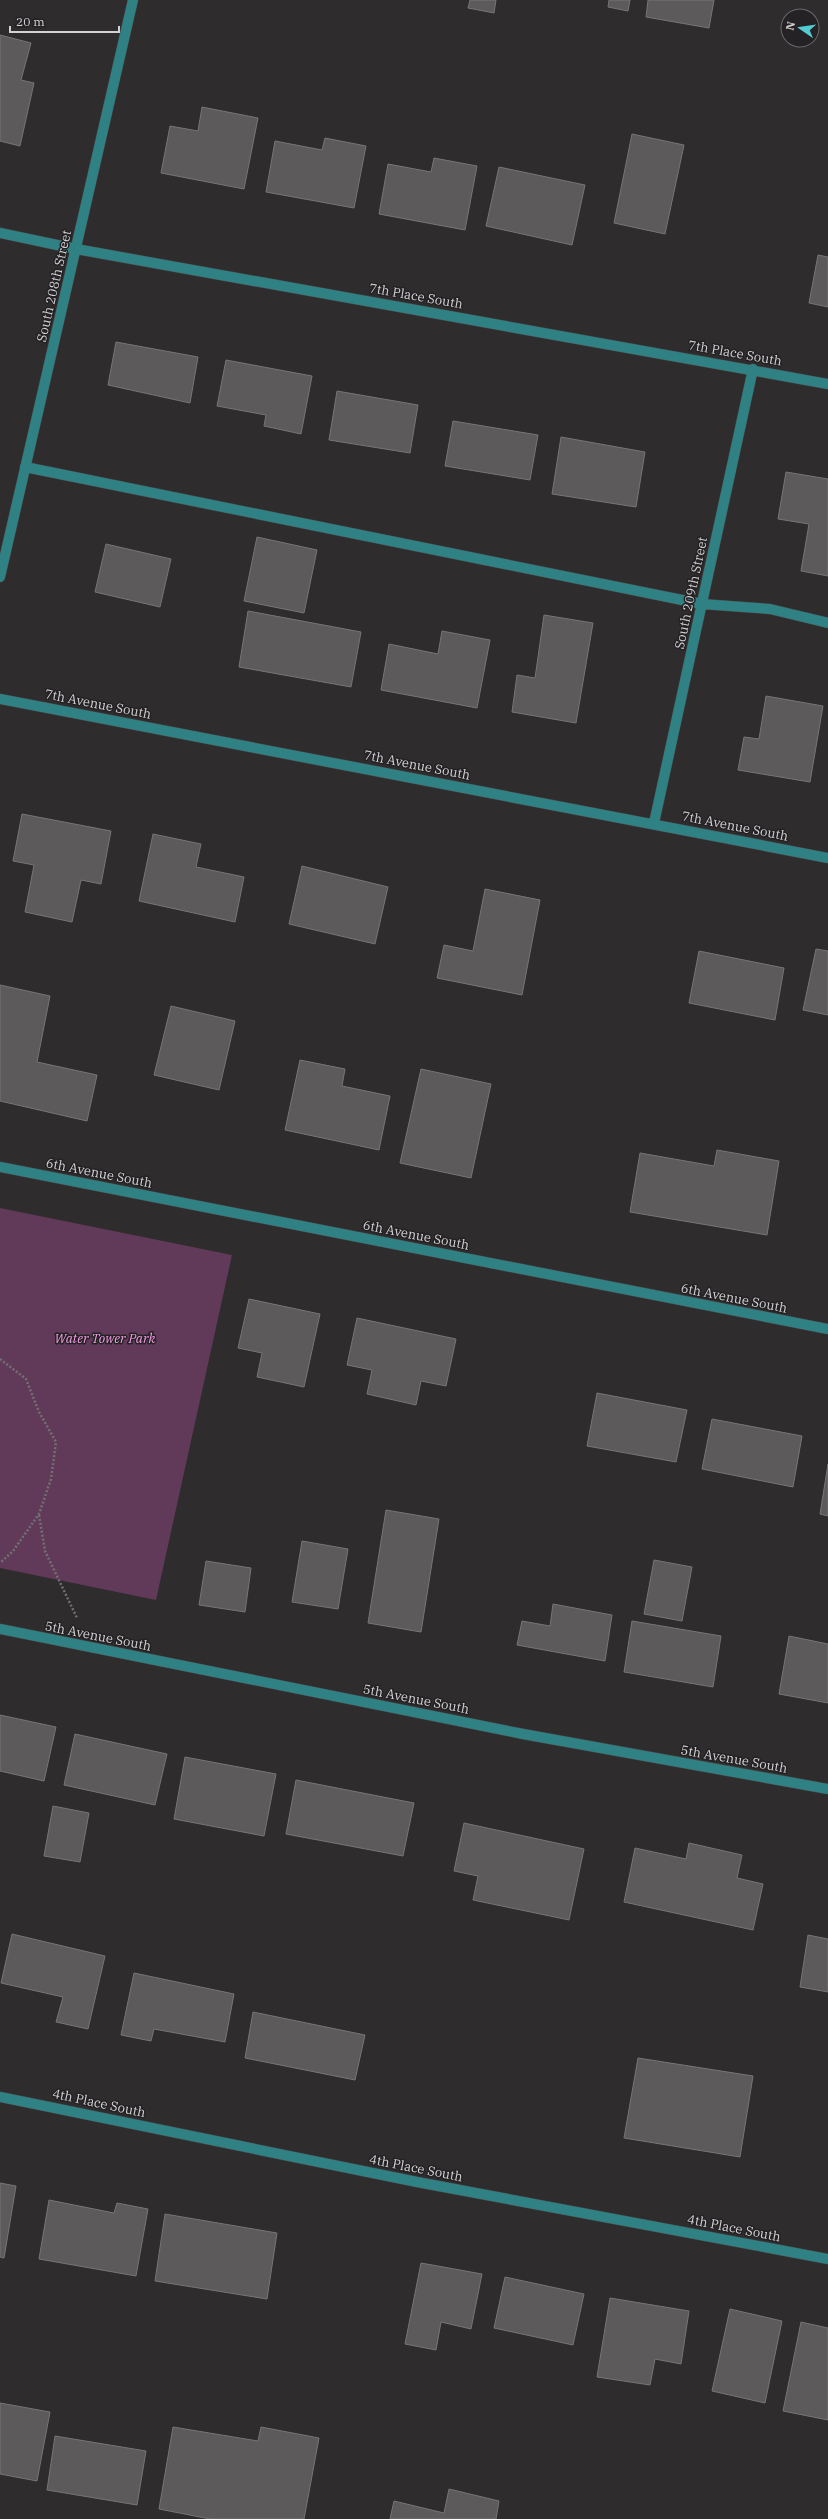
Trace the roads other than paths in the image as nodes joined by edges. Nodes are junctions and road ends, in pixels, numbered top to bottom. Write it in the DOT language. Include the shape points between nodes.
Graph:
graph roads {
  1 [pos="133,0"];
  2 [pos="0,233"];
  3 [pos="76,250"];
  4 [pos="754,369"];
  5 [pos="828,384"];
  6 [pos="26,467"];
  7 [pos="0,577"];
  8 [pos="702,604"];
  9 [pos="828,623"];
  10 [pos="0,699"];
  11 [pos="654,823"];
  12 [pos="828,858"];
  13 [pos="0,1167"];
  14 [pos="828,1329"];
  15 [pos="0,1629"];
  16 [pos="828,1789"];
  17 [pos="0,2096"];
  18 [pos="828,2259"];
  1 -- 3 [label="street, South 208th Street"];
  2 -- 3 [label="street, 7th Place South"];
  3 -- 4 [label="street, 7th Place South"];
  3 -- 6 [label="street, South 208th Street"];
  4 -- 5 [label="street, 7th Place South"];
  4 -- 8 [label="street, South 209th Street"];
  6 -- 7 [label="street, South 208th Street"];
  6 -- 8 [label="street"];
  8 -- 9 [label="street" via="770,609"];
  8 -- 11 [label="street, South 209th Street"];
  10 -- 11 [label="street, 7th Avenue South"];
  11 -- 12 [label="street, 7th Avenue South"];
  13 -- 14 [label="street, 6th Avenue South"];
  15 -- 16 [label="street, 5th Avenue South" via="523,1734"];
  17 -- 18 [label="street, 4th Place South" via="417,2182"];
}
